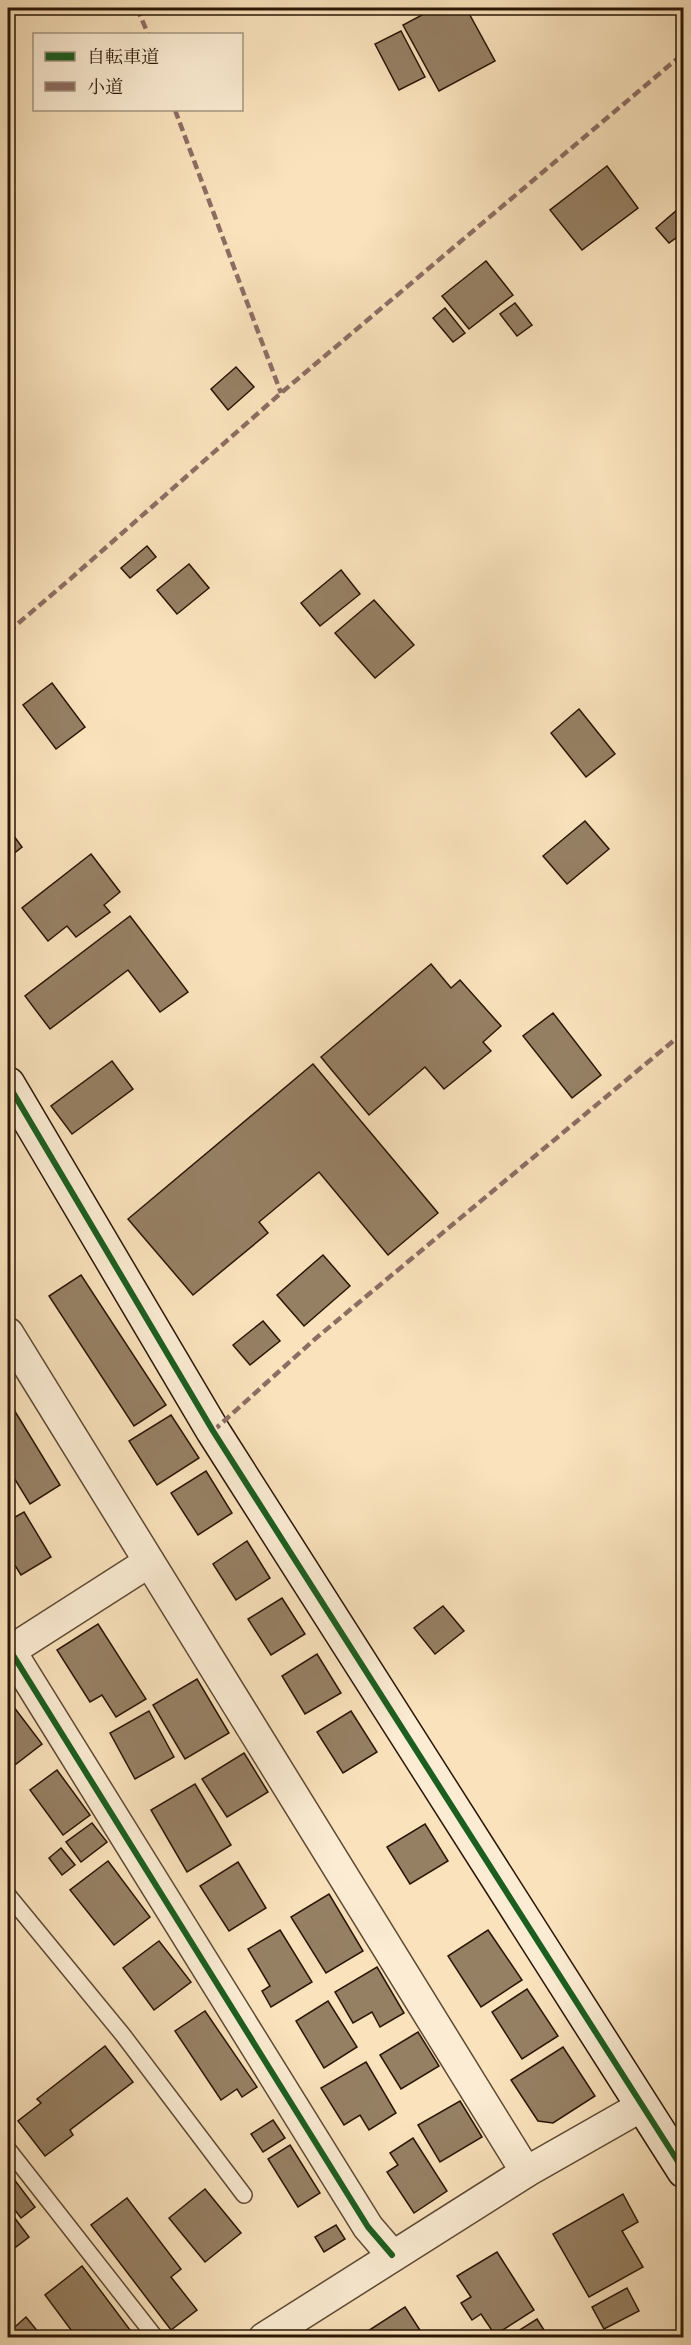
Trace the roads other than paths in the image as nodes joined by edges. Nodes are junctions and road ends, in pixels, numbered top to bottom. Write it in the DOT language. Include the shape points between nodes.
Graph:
graph roads {
  1 [pos="8,1084"];
  2 [pos="8,1333"];
  3 [pos="149,1562"];
  4 [pos="9,1649"];
  5 [pos="8,1895"];
  6 [pos="642,2106"];
  7 [pos="8,2149"];
  8 [pos="684,2171"];
  9 [pos="526,2172"];
  10 [pos="244,2195"];
  11 [pos="392,2255"];
  12 [pos="156,2337"];
  13 [pos="264,2337"];
  1 -- 6 [label="street" via="213,1431"];
  2 -- 3 [label="street"];
  3 -- 4 [label="street"];
  3 -- 9 [label="street"];
  4 -- 11 [label="street" via="368,2227"];
  5 -- 10 [label="lane" via="123,2035"];
  6 -- 8 [label="street"];
  6 -- 9 [label="street"];
  7 -- 12 [label="lane"];
  9 -- 11 [label="street"];
  11 -- 13 [label="street"];
}
